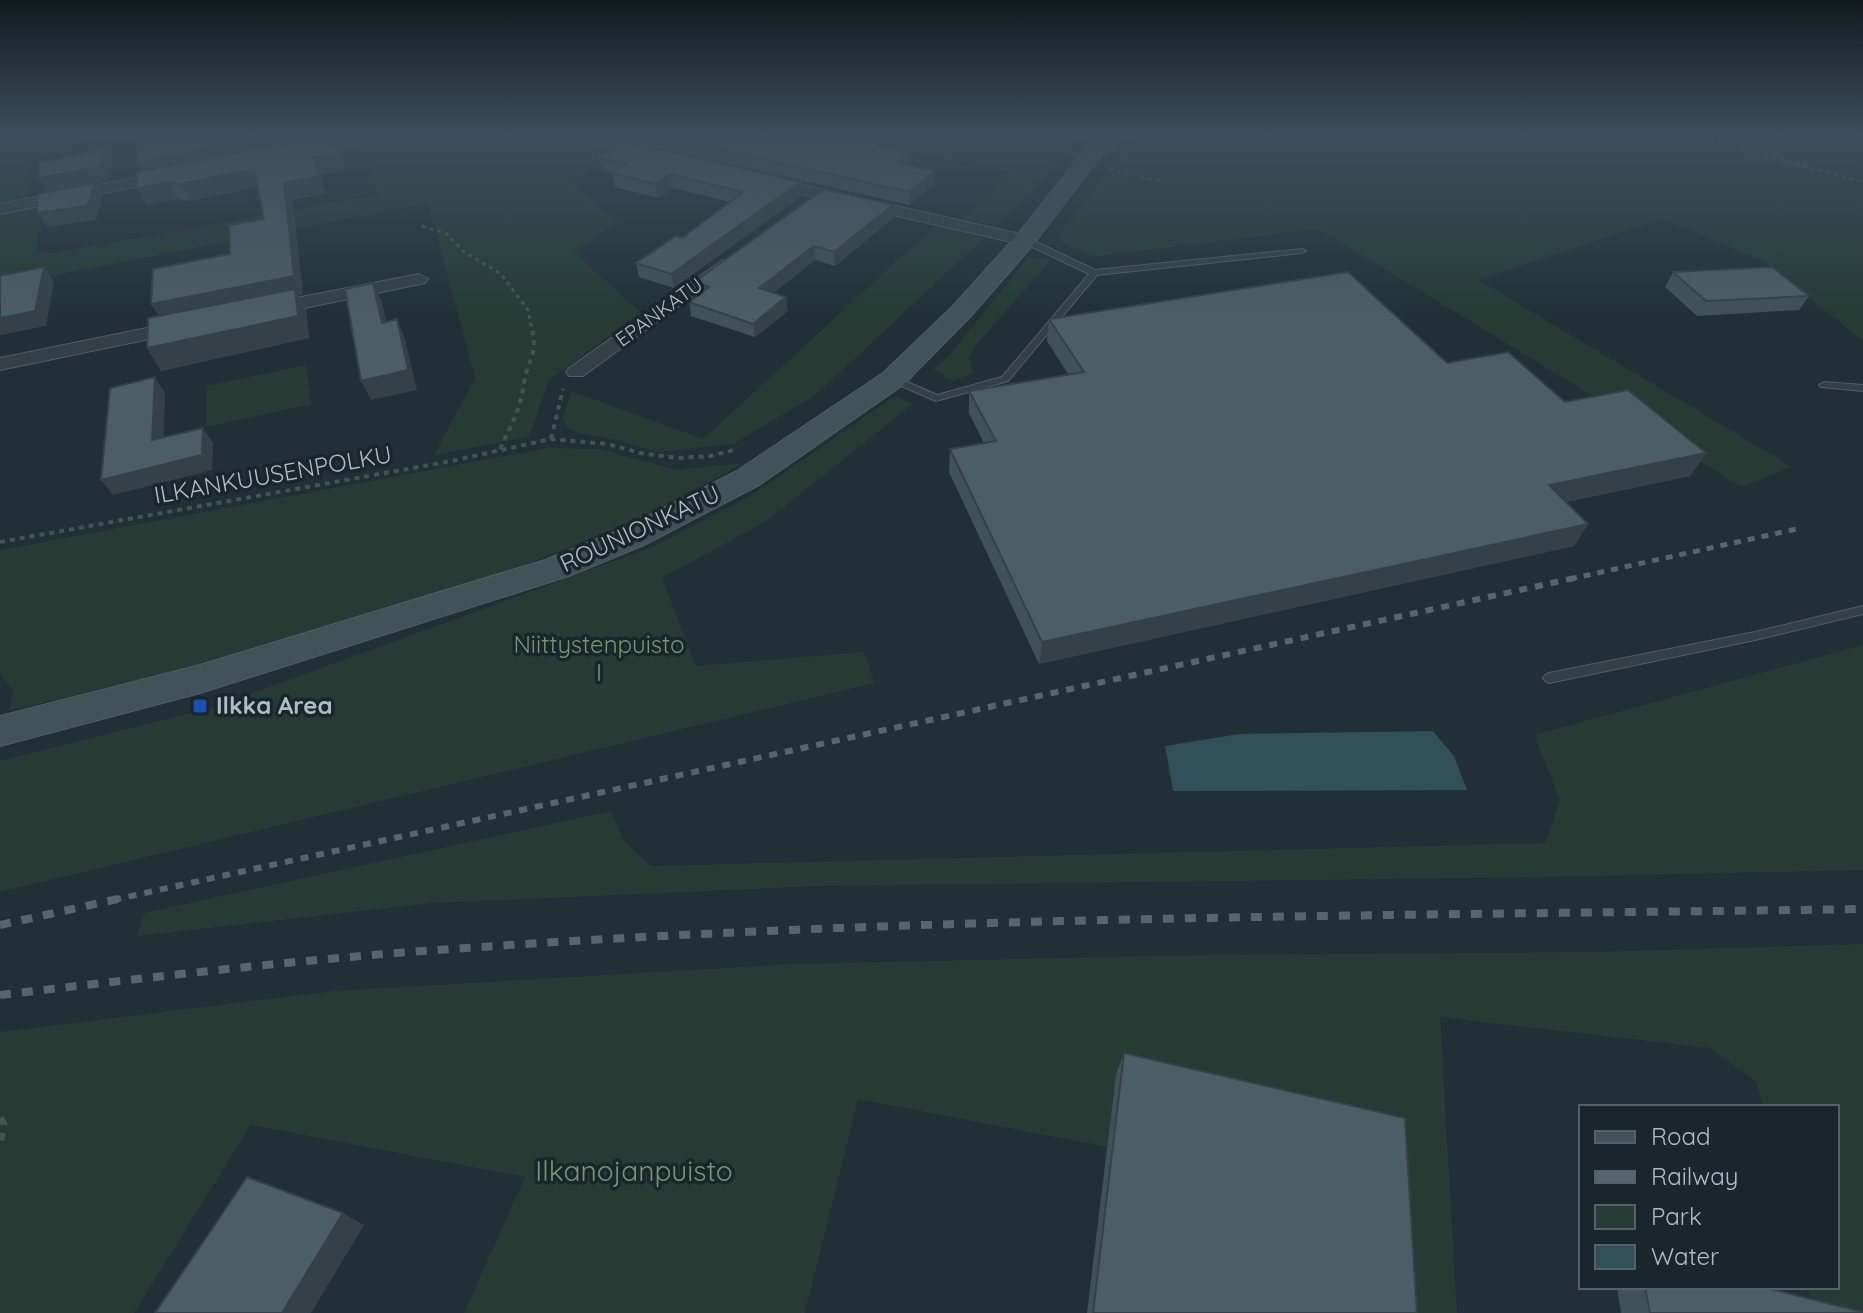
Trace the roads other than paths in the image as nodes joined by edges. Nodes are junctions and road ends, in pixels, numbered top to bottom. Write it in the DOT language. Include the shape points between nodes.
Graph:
graph roads {
  1 [pos="66,196"];
  2 [pos="817,196"];
  3 [pos="830,196"];
  4 [pos="1059,196"];
  5 [pos="0,209"];
  6 [pos="794,213"];
  7 [pos="1025,240"];
  8 [pos="743,250"];
  9 [pos="1302,251"];
  10 [pos="1094,273"];
  11 [pos="419,279"];
  12 [pos="248,313"];
  13 [pos="202,323"];
  14 [pos="0,364"];
  15 [pos="576,372"];
  16 [pos="893,379"];
  17 [pos="1824,385"];
  18 [pos="1863,388"];
  19 [pos="1863,610"];
  20 [pos="1549,678"];
  21 [pos="0,731"];
  1 -- 5 [label="street"];
  2 -- 6 [label="street"];
  3 -- 7 [label="street"];
  4 -- 7 [label="main road, ROUNIONKATU"];
  7 -- 10 [label="lane"];
  7 -- 16 [label="main road, ROUNIONKATU"];
  8 -- 15 [label="street, EPANKATU"];
  9 -- 10 [label="lane"];
  10 -- 16 [label="lane" via="1005,379 936,398"];
  11 -- 12 [label="street"];
  13 -- 14 [label="street"];
  16 -- 21 [label="main road, ROUNIONKATU" via="748,478 633,537 557,568 200,679"];
  17 -- 18 [label="lane"];
  19 -- 20 [label="lane"];
}
